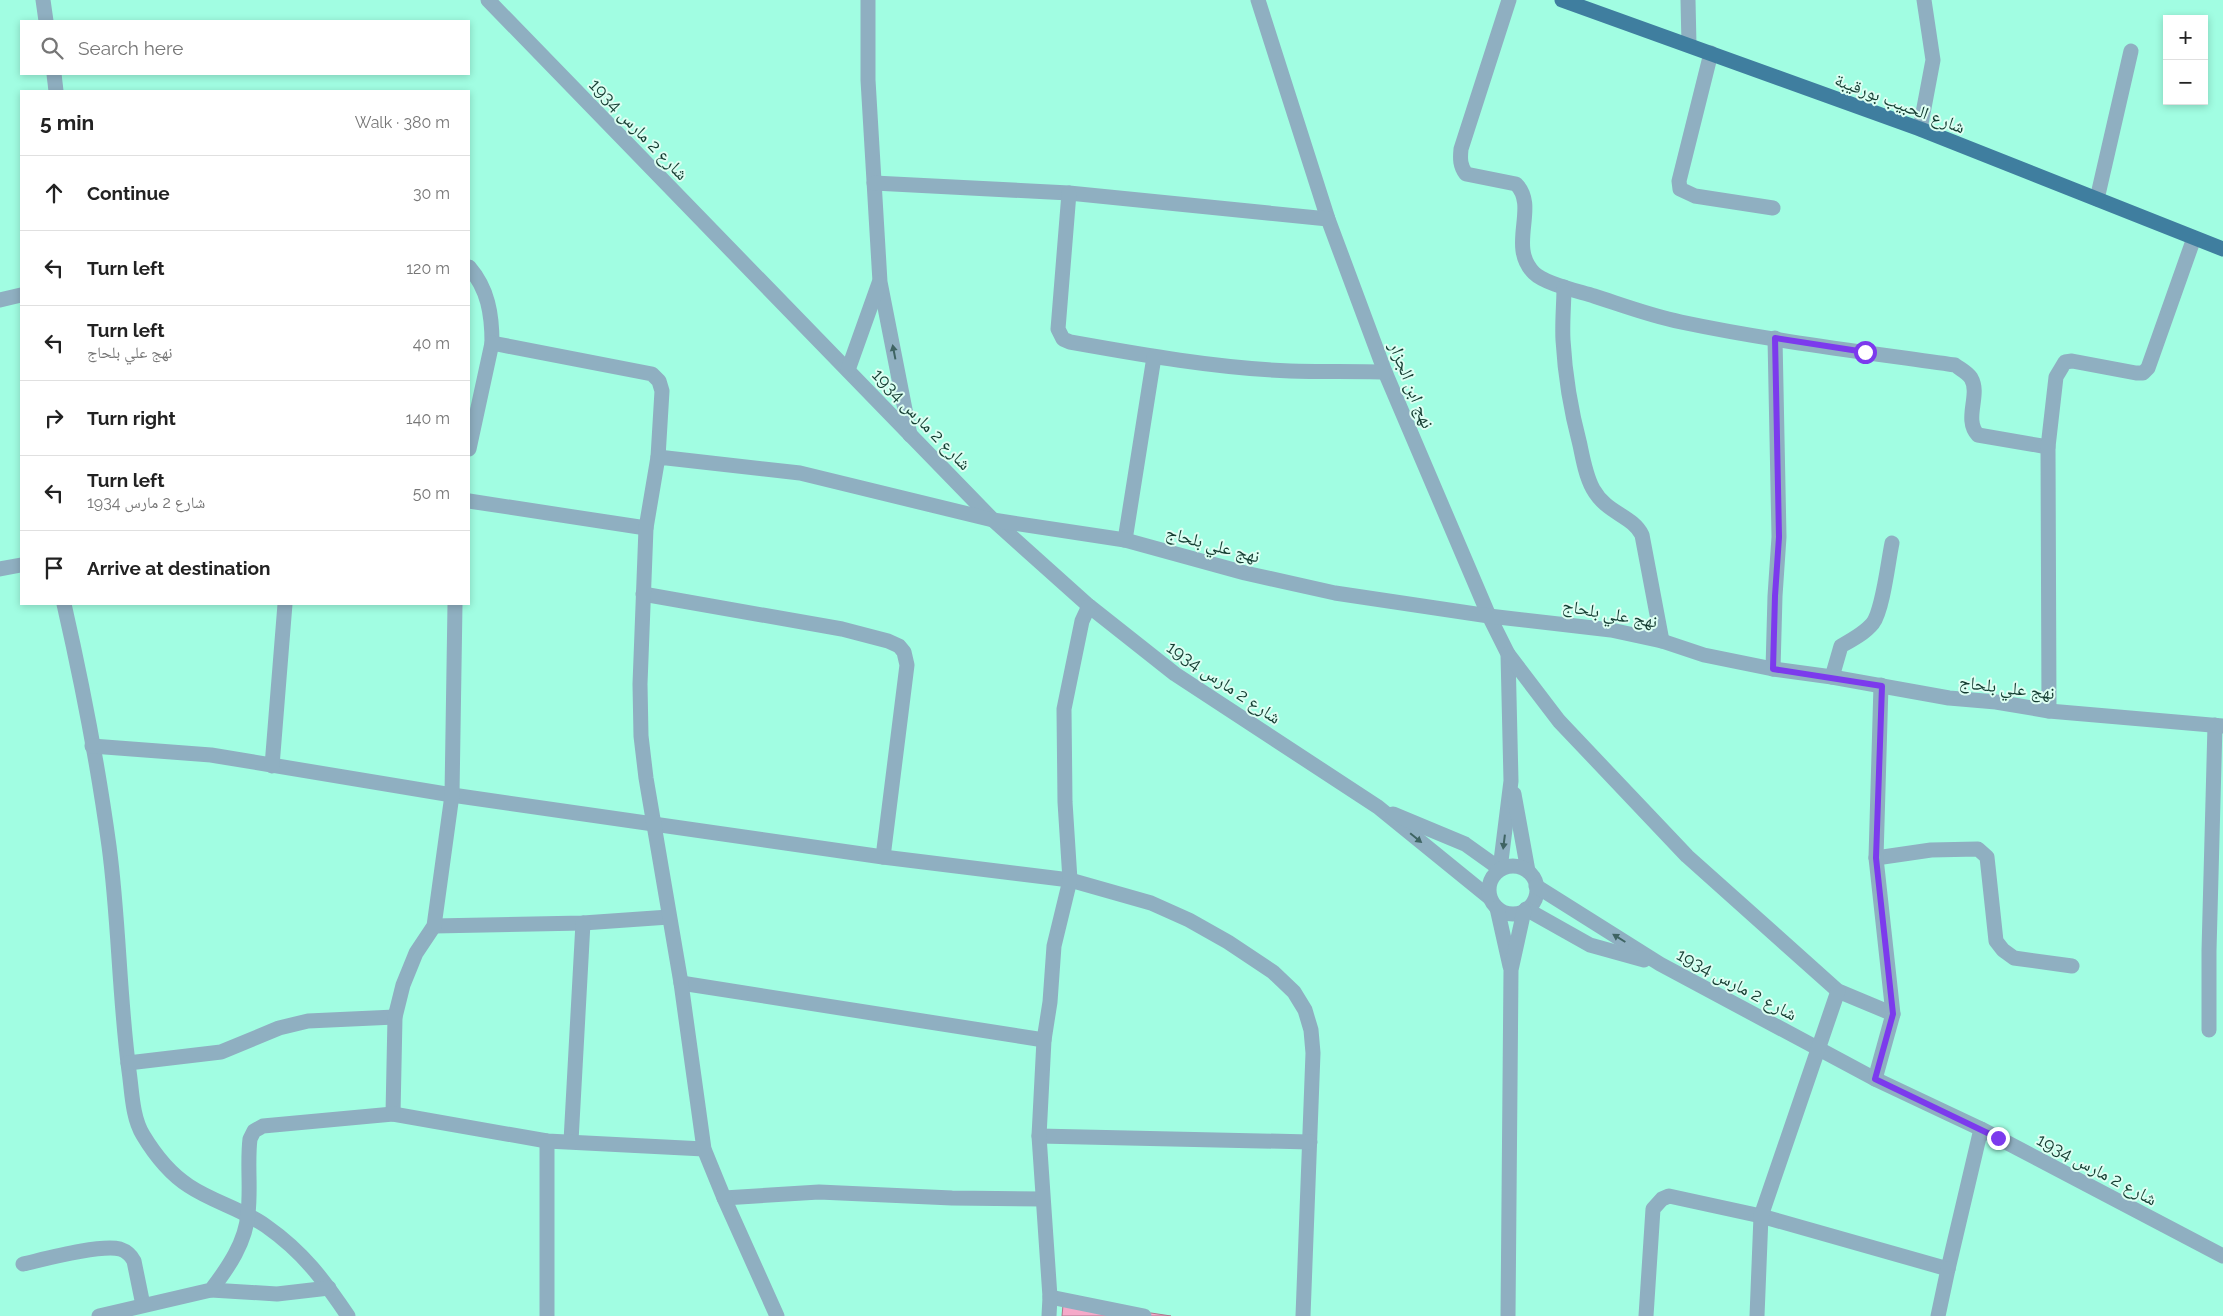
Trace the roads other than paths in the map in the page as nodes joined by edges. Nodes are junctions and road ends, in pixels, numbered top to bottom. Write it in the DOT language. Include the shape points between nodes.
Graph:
graph roads {
  1 [pos="43,0"];
  2 [pos="488,0"];
  3 [pos="868,0"];
  4 [pos="1509,0"];
  5 [pos="1562,0"];
  6 [pos="1688,0"];
  7 [pos="1924,0"];
  8 [pos="1258,1"];
  9 [pos="46,20"];
  10 [pos="1690,46"];
  11 [pos="2131,51"];
  12 [pos="1711,53"];
  13 [pos="54,75"];
  14 [pos="56,90"];
  15 [pos="1920,129"];
  16 [pos="874,183"];
  17 [pos="1068,193"];
  18 [pos="2097,199"];
  19 [pos="1773,208"];
  20 [pos="1328,219"];
  21 [pos="2194,238"];
  22 [pos="2223,248"];
  23 [pos="470,268"];
  24 [pos="880,282"];
  25 [pos="1564,287"];
  26 [pos="20,295"];
  27 [pos="0,300"];
  28 [pos="1775,338"];
  29 [pos="492,342"];
  30 [pos="1154,357"];
  31 [pos="848,370"];
  32 [pos="1385,372"];
  33 [pos="910,434"];
  34 [pos="470,444"];
  35 [pos="2048,446"];
  36 [pos="658,457"];
  37 [pos="470,501"];
  38 [pos="993,520"];
  39 [pos="646,528"];
  40 [pos="1125,540"];
  41 [pos="1892,543"];
  42 [pos="20,566"];
  43 [pos="0,569"];
  44 [pos="643,594"];
  45 [pos="64,605"];
  46 [pos="285,605"];
  47 [pos="455,605"];
  48 [pos="1089,606"];
  49 [pos="1489,616"];
  50 [pos="1662,641"];
  51 [pos="1508,654"];
  52 [pos="1773,669"];
  53 [pos="1832,677"];
  54 [pos="1882,686"];
  55 [pos="2049,711"];
  56 [pos="2219,725"];
  57 [pos="92,746"];
  58 [pos="272,766"];
  59 [pos="1511,781"];
  60 [pos="452,795"];
  61 [pos="1378,808"];
  62 [pos="653,824"];
  63 [pos="883,857"];
  64 [pos="1876,858"];
  65 [pos="1500,869"];
  66 [pos="1528,871"];
  67 [pos="1070,880"];
  68 [pos="1536,886"];
  69 [pos="1493,903"];
  70 [pos="1525,910"];
  71 [pos="669,917"];
  72 [pos="584,923"];
  73 [pos="434,926"];
  74 [pos="1660,964"];
  75 [pos="2072,966"];
  76 [pos="1511,970"];
  77 [pos="681,983"];
  78 [pos="1838,991"];
  79 [pos="1893,1014"];
  80 [pos="395,1017"];
  81 [pos="2209,1030"];
  82 [pos="1044,1040"];
  83 [pos="1818,1049"];
  84 [pos="128,1064"];
  85 [pos="1875,1079"];
  86 [pos="393,1114"];
  87 [pos="1981,1129"];
  88 [pos="1039,1136"];
  89 [pos="547,1141"];
  90 [pos="571,1141"];
  91 [pos="1310,1142"];
  92 [pos="704,1149"];
  93 [pos="724,1198"];
  94 [pos="1042,1199"];
  95 [pos="248,1214"];
  96 [pos="1761,1216"];
  97 [pos="2223,1256"];
  98 [pos="23,1264"];
  99 [pos="1948,1269"];
  100 [pos="329,1288"];
  101 [pos="211,1290"];
  102 [pos="1050,1297"];
  103 [pos="150,1308"];
  104 [pos="99,1316"];
  105 [pos="348,1316"];
  106 [pos="547,1316"];
  107 [pos="777,1316"];
  108 [pos="1049,1316"];
  109 [pos="1144,1316"];
  110 [pos="1304,1316"];
  111 [pos="1508,1316"];
  112 [pos="1646,1316"];
  113 [pos="1757,1316"];
  114 [pos="1938,1316"];
  1 -- 9 [label="street"];
  2 -- 31 [label="street, شارع 2 مارس 1934"];
  3 -- 16 [label="street" via="868,80"];
  4 -- 25 [label="street" via="1461,150 1461,168 1466,174 1516,184 1521,189 1524,200 1521,252 1526,264 1536,275"];
  5 -- 10 [label="main road, شارع الحبيب بورقيبة"];
  6 -- 10 [label="street"];
  7 -- 15 [label="street" via="1933,60"];
  8 -- 20 [label="street, نهج ابن الجزار"];
  10 -- 12 [label="main road, شارع الحبيب بورقيبة"];
  11 -- 18 [label="street"];
  12 -- 15 [label="main road, شارع الحبيب بورقيبة"];
  12 -- 19 [label="street" via="1679,181 1680,189 1695,196"];
  13 -- 14 [label="street"];
  15 -- 18 [label="main road, شارع الحبيب بورقيبة"];
  16 -- 17 [label="street"];
  16 -- 24 [label="street"];
  17 -- 20 [label="street"];
  17 -- 30 [label="street" via="1060,335 1070,342"];
  18 -- 21 [label="main road, شارع الحبيب بورقيبة"];
  20 -- 32 [label="street, نهج ابن الجزار"];
  21 -- 22 [label="main road, شارع الحبيب بورقيبة"];
  21 -- 35 [label="street" via="2148,368 2143,373 2136,373 2065,362 2056,377"];
  23 -- 29 [label="street" via="480,279 488,303"];
  24 -- 31 [label="street"];
  33 -- 24 [label="street, one-way"];
  25 -- 28 [label="street" via="1680,322"];
  25 -- 50 [label="street" via="1563,339 1572,414 1584,466 1602,502 1638,526"];
  26 -- 27 [label="street"];
  28 -- 35 [label="street" via="1955,365 1970,376 1973,383 1971,422 1978,434"];
  28 -- 52 [label="street" via="1779,537"];
  29 -- 34 [label="street"];
  29 -- 36 [label="street" via="652,374 662,391"];
  30 -- 32 [label="street" via="1290,371"];
  30 -- 40 [label="street"];
  31 -- 33 [label="street, شارع 2 مارس 1934"];
  32 -- 49 [label="street, نهج ابن الجزار"];
  33 -- 38 [label="street, شارع 2 مارس 1934"];
  35 -- 55 [label="street"];
  36 -- 38 [label="street, نهج علي بلحاج" via="800,473"];
  36 -- 39 [label="street"];
  37 -- 39 [label="street"];
  38 -- 40 [label="street, نهج علي بلحاج"];
  38 -- 48 [label="street, شارع 2 مارس 1934"];
  39 -- 44 [label="street"];
  40 -- 49 [label="street, نهج علي بلحاج" via="1245,573 1335,593"];
  41 -- 53 [label="street" via="1879,611 1873,623 1841,646"];
  42 -- 43 [label="street"];
  44 -- 62 [label="street" via="641,736"];
  44 -- 63 [label="street" via="842,629 899,646 907,665"];
  45 -- 57 [label="street"];
  46 -- 58 [label="street"];
  47 -- 60 [label="street"];
  48 -- 61 [label="street, شارع 2 مارس 1934" via="1175,674"];
  48 -- 67 [label="street" via="1082,621 1064,710"];
  49 -- 50 [label="street, نهج علي بلحاج" via="1611,630"];
  49 -- 51 [label="street, نهج ابن الجزار"];
  50 -- 52 [label="street, نهج علي بلحاج" via="1704,655"];
  51 -- 59 [label="street, نهج ابن الجزار"];
  51 -- 78 [label="street" via="1559,721 1687,856"];
  52 -- 53 [label="street, نهج علي بلحاج"];
  53 -- 54 [label="street, نهج علي بلحاج"];
  54 -- 55 [label="street, نهج علي بلحاج"];
  54 -- 64 [label="street"];
  55 -- 56 [label="street, نهج علي بلحاج"];
  56 -- 81 [label="street" via="2209,951"];
  57 -- 58 [label="street" via="211,755"];
  57 -- 84 [label="street" via="109,847"];
  58 -- 60 [label="street"];
  59 -- 65 [label="street, one-way"];
  59 -- 66 [label="street"];
  60 -- 62 [label="street"];
  60 -- 73 [label="street"];
  61 -- 65 [label="street, شارع 2 مارس 1934" via="1465,844"];
  61 -- 69 [label="street, شارع 2 مارس 1934, one-way"];
  62 -- 63 [label="street"];
  62 -- 71 [label="street"];
  63 -- 67 [label="street"];
  64 -- 75 [label="street" via="1931,850 1978,849 1987,857 1996,941 2003,950 2014,958"];
  64 -- 79 [label="street"];
  65 -- 66 [label="street" via="1514,866"];
  65 -- 69 [label="street" via="1490,882"];
  66 -- 68 [label="street"];
  67 -- 82 [label="street" via="1054,946"];
  67 -- 91 [label="street" via="1152,903 1190,920 1273,972 1294,992 1305,1010 1311,1030"];
  68 -- 70 [label="street" via="1535,899"];
  74 -- 68 [label="street, شارع 2 مارس 1934, one-way"];
  69 -- 70 [label="street" via="1510,914"];
  69 -- 76 [label="street"];
  70 -- 74 [label="street, شارع 2 مارس 1934" via="1590,945"];
  70 -- 76 [label="street"];
  71 -- 72 [label="street"];
  71 -- 77 [label="street"];
  72 -- 73 [label="street"];
  72 -- 90 [label="street"];
  73 -- 80 [label="street" via="416,953"];
  74 -- 83 [label="street, شارع 2 مارس 1934"];
  76 -- 111 [label="street"];
  77 -- 82 [label="street"];
  77 -- 92 [label="street"];
  78 -- 79 [label="street"];
  78 -- 83 [label="street"];
  79 -- 85 [label="street"];
  80 -- 84 [label="street" via="308,1021 279,1028 221,1052"];
  80 -- 86 [label="street"];
  82 -- 88 [label="street"];
  83 -- 85 [label="street, شارع 2 مارس 1934"];
  83 -- 96 [label="street"];
  84 -- 95 [label="street" via="141,1132 157,1156 190,1187"];
  85 -- 87 [label="street, شارع 2 مارس 1934"];
  86 -- 89 [label="street"];
  86 -- 95 [label="street" via="276,1124 254,1131 249,1148"];
  87 -- 97 [label="street, شارع 2 مارس 1934"];
  87 -- 99 [label="street"];
  88 -- 91 [label="street"];
  88 -- 94 [label="street"];
  89 -- 90 [label="street"];
  89 -- 106 [label="street"];
  90 -- 92 [label="street"];
  91 -- 110 [label="street"];
  92 -- 93 [label="street"];
  93 -- 94 [label="street" via="819,1192"];
  93 -- 107 [label="street"];
  94 -- 102 [label="street"];
  95 -- 100 [label="street" via="298,1252"];
  95 -- 101 [label="street" via="232,1261"];
  96 -- 99 [label="street"];
  96 -- 112 [label="street" via="1681,1198 1669,1196 1662,1199 1653,1210 1652,1217"];
  96 -- 113 [label="street"];
  98 -- 103 [label="street" via="93,1250 121,1249 132,1256"];
  99 -- 114 [label="street"];
  100 -- 101 [label="street" via="277,1294"];
  100 -- 105 [label="street"];
  101 -- 103 [label="street"];
  102 -- 108 [label="street"];
  102 -- 109 [label="street"];
  103 -- 104 [label="street"];
}
